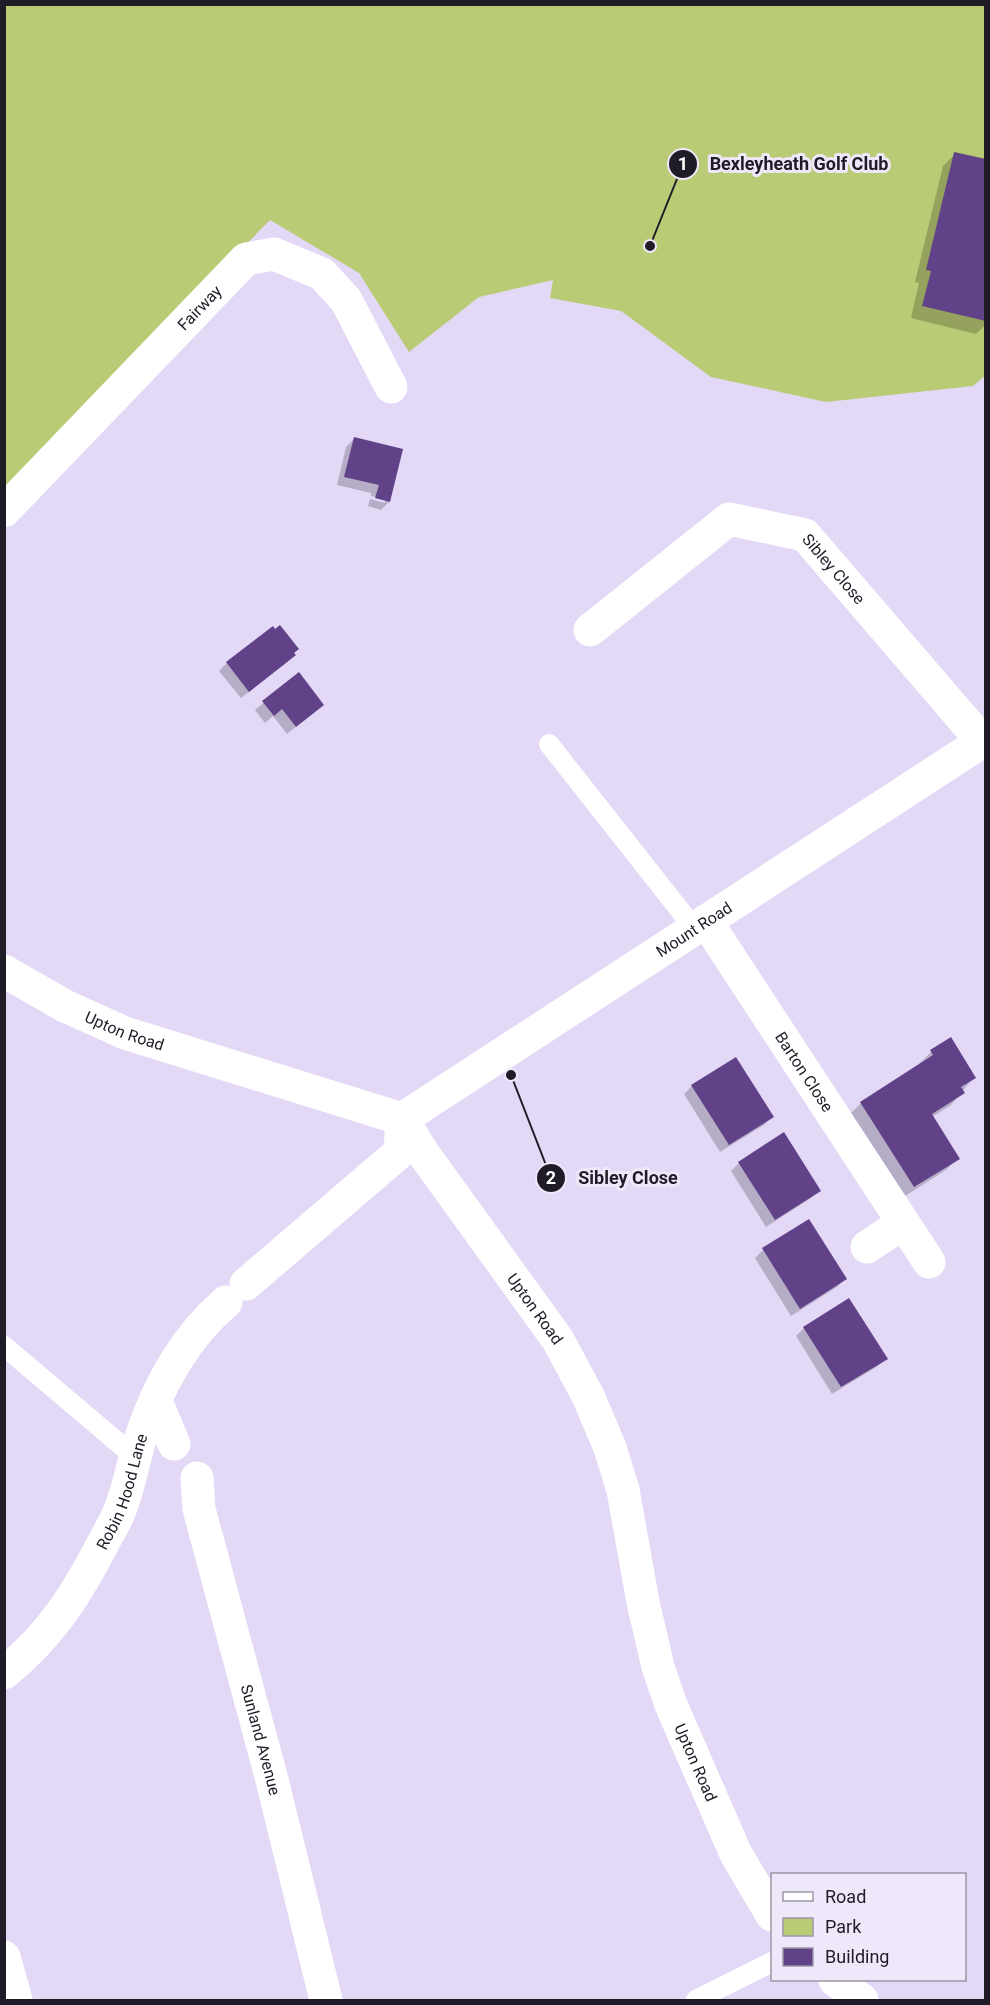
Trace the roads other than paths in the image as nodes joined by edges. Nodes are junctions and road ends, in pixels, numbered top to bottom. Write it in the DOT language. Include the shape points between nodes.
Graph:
graph roads {
  1 [pos="391,387"];
  2 [pos="4,511"];
  3 [pos="590,630"];
  4 [pos="984,740"];
  5 [pos="549,744"];
  6 [pos="700,925"];
  7 [pos="4,971"];
  8 [pos="402,1119"];
  9 [pos="903,1223"];
  10 [pos="867,1247"];
  11 [pos="929,1262"];
  12 [pos="4,1346"];
  13 [pos="156,1401"];
  14 [pos="174,1444"];
  15 [pos="135,1457"];
  16 [pos="197,1478"];
  17 [pos="4,1673"];
  18 [pos="771,1913"];
  19 [pos="4,1957"];
  20 [pos="771,1963"];
  21 [pos="836,1981"];
  22 [pos="16,2001"];
  23 [pos="326,2001"];
  24 [pos="696,2001"];
  25 [pos="862,2001"];
  1 -- 2 [label="street, Fairway" via="346,300 322,274 274,254 246,259"];
  3 -- 4 [label="street, Sibley Close" via="729,519 804,535"];
  4 -- 6 [label="street, Mount Road"];
  5 -- 6 [label="lane"];
  6 -- 8 [label="street, Mount Road"];
  6 -- 9 [label="street, Barton Close"];
  7 -- 8 [label="street, Upton Road" via="65,1006 125,1033"];
  8 -- 13 [label="street, Robin Hood Lane" via="400,1152 216,1310 182,1352"];
  8 -- 18 [label="street, Upton Road" via="558,1340 589,1398 623,1490 643,1602 671,1705 736,1854"];
  9 -- 10 [label="street"];
  9 -- 11 [label="street, Barton Close"];
  12 -- 15 [label="lane"];
  13 -- 14 [label="street"];
  13 -- 15 [label="street, Robin Hood Lane"];
  15 -- 17 [label="street, Robin Hood Lane" via="119,1512 81,1586 48,1633"];
  16 -- 23 [label="street, Sunland Avenue" via="199,1509"];
  19 -- 22 [label="street"];
  20 -- 24 [label="lane"];
  21 -- 25 [label="street"];
}
